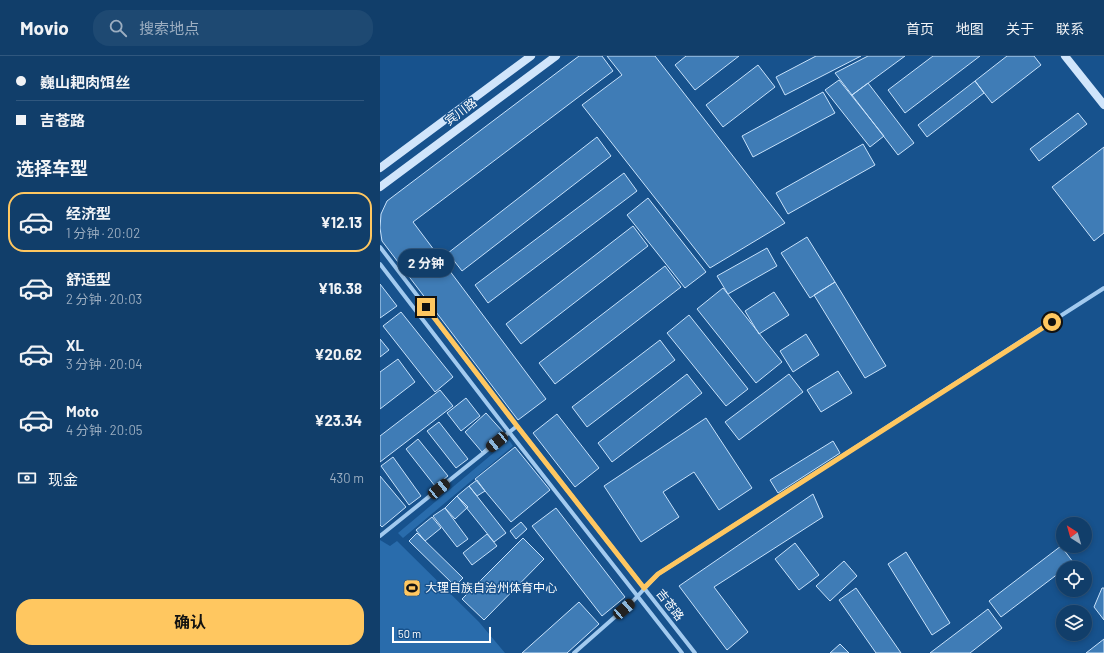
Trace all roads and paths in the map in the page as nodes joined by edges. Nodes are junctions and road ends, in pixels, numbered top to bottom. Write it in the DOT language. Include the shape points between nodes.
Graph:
graph roads {
  1 [pos="531,56"];
  2 [pos="556,56"];
  3 [pos="1065,56"];
  4 [pos="1104,105"];
  5 [pos="380,168"];
  6 [pos="380,187"];
  7 [pos="380,247"];
  8 [pos="380,264"];
  9 [pos="1104,288"];
  10 [pos="517,426"];
  11 [pos="509,432"];
  12 [pos="380,536"];
  13 [pos="644,588"];
  14 [pos="637,596"];
  15 [pos="574,653"];
  16 [pos="682,653"];
  17 [pos="695,653"];
  1 -- 5 [label="main road, 宾川路"];
  2 -- 6 [label="main road, 宾川路"];
  3 -- 4 [label="main road"];
  7 -- 10 [label="street, 吉苍路"];
  8 -- 11 [label="street, 吉苍路"];
  9 -- 13 [label="street" via="658,574"];
  10 -- 11 [label="street"];
  10 -- 13 [label="street, 吉苍路"];
  11 -- 12 [label="street"];
  11 -- 14 [label="street, 吉苍路"];
  13 -- 14 [label="street"];
  13 -- 17 [label="street, 吉苍路"];
  14 -- 15 [label="street"];
  14 -- 16 [label="street, 吉苍路"];
}
